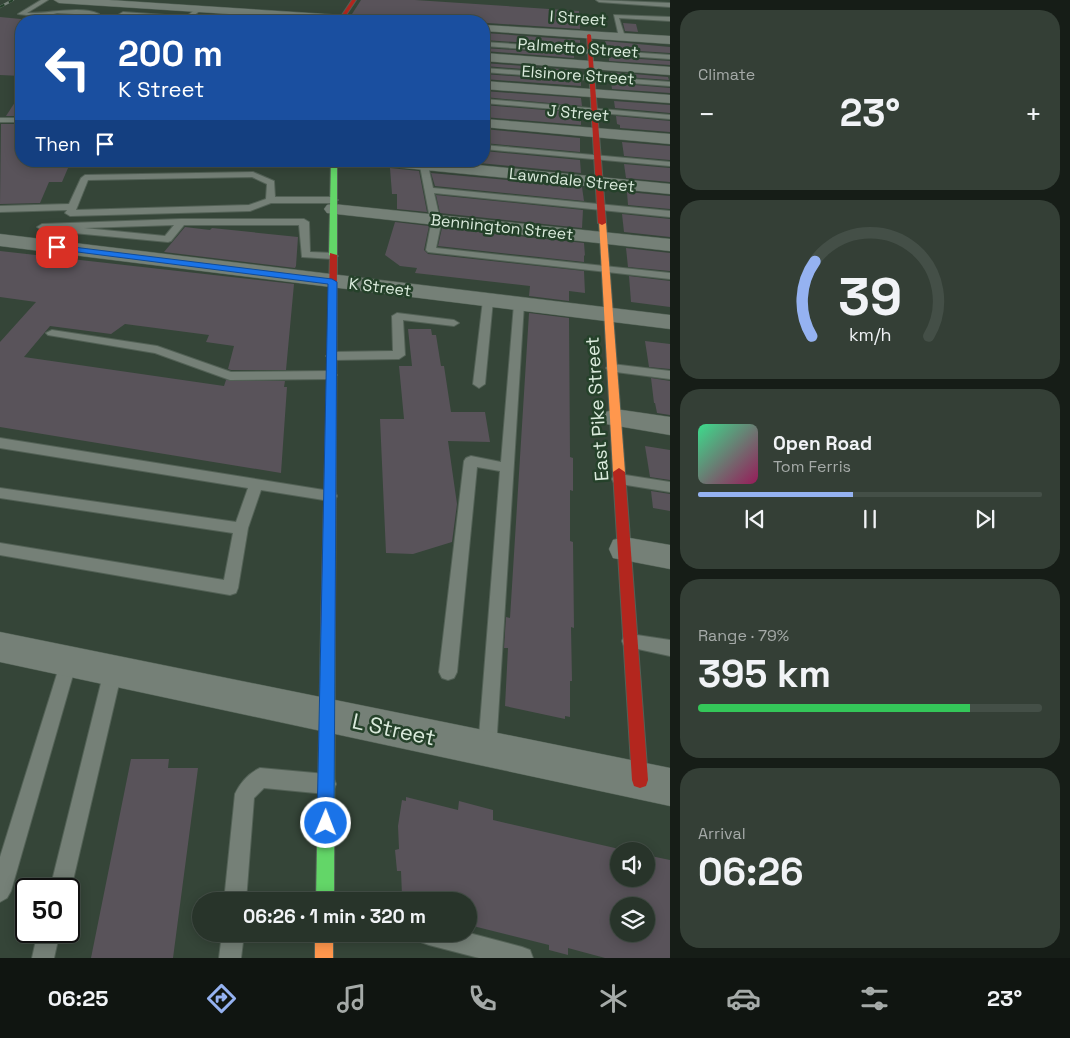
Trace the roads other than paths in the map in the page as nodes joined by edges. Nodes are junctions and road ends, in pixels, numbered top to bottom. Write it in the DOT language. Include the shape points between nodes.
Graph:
graph roads {
  1 [pos="45,0"];
  2 [pos="354,0"];
  3 [pos="599,0"];
  4 [pos="626,1"];
  5 [pos="86,2"];
  6 [pos="670,5"];
  7 [pos="34,6"];
  8 [pos="58,6"];
  9 [pos="199,9"];
  10 [pos="70,12"];
  11 [pos="95,15"];
  12 [pos="192,15"];
  13 [pos="245,15"];
  14 [pos="344,15"];
  15 [pos="670,19"];
  16 [pos="627,24"];
  17 [pos="670,25"];
  18 [pos="490,28"];
  19 [pos="589,35"];
  20 [pos="627,35"];
  21 [pos="670,40"];
  22 [pos="490,44"];
  23 [pos="590,52"];
  24 [pos="490,57"];
  25 [pos="670,57"];
  26 [pos="591,65"];
  27 [pos="490,70"];
  28 [pos="670,71"];
  29 [pos="592,79"];
  30 [pos="670,84"];
  31 [pos="490,85"];
  32 [pos="593,93"];
  33 [pos="670,99"];
  34 [pos="490,102"];
  35 [pos="594,111"];
  36 [pos="670,117"];
  37 [pos="0,120"];
  38 [pos="15,120"];
  39 [pos="490,123"];
  40 [pos="595,132"];
  41 [pos="670,139"];
  42 [pos="490,148"];
  43 [pos="597,158"];
  44 [pos="670,164"];
  45 [pos="334,167"];
  46 [pos="425,167"];
  47 [pos="459,167"];
  48 [pos="599,183"];
  49 [pos="670,189"];
  50 [pos="429,190"];
  51 [pos="270,200"];
  52 [pos="334,204"];
  53 [pos="72,207"];
  54 [pos="600,207"];
  55 [pos="0,209"];
  56 [pos="670,214"];
  57 [pos="435,220"];
  58 [pos="181,222"];
  59 [pos="603,238"];
  60 [pos="0,240"];
  61 [pos="670,245"];
  62 [pos="333,256"];
  63 [pos="605,269"];
  64 [pos="670,276"];
  65 [pos="332,282"];
  66 [pos="488,300"];
  67 [pos="520,304"];
  68 [pos="608,314"];
  69 [pos="670,322"];
  70 [pos="454,323"];
  71 [pos="52,333"];
  72 [pos="332,356"];
  73 [pos="612,368"];
  74 [pos="670,375"];
  75 [pos="331,376"];
  76 [pos="479,384"];
  77 [pos="615,418"];
  78 [pos="670,426"];
  79 [pos="0,442"];
  80 [pos="508,468"];
  81 [pos="619,478"];
  82 [pos="256,484"];
  83 [pos="670,487"];
  84 [pos="0,492"];
  85 [pos="330,496"];
  86 [pos="241,528"];
  87 [pos="0,549"];
  88 [pos="624,549"];
  89 [pos="670,557"];
  90 [pos="630,641"];
  91 [pos="0,647"];
  92 [pos="670,648"];
  93 [pos="69,661"];
  94 [pos="114,671"];
  95 [pos="448,672"];
  96 [pos="327,715"];
  97 [pos="487,748"];
  98 [pos="326,784"];
  99 [pos="655,784"];
  100 [pos="63,878"];
  101 [pos="0,891"];
  102 [pos="236,892"];
  103 [pos="325,892"];
  104 [pos="232,942"];
  105 [pos="324,942"];
  106 [pos="460,942"];
  107 [pos="46,943"];
  108 [pos="43,958"];
  109 [pos="230,958"];
  110 [pos="324,958"];
  111 [pos="522,958"];
  1 -- 7 [label="lane"];
  2 -- 14 [label="street"];
  3 -- 4 [label="lane"];
  4 -- 6 [label="lane"];
  5 -- 8 [label="street"];
  5 -- 9 [label="street"];
  5 -- 10 [label="lane"];
  7 -- 8 [label="lane"];
  7 -- 8 [label="lane" via="20,14 43,15"];
  8 -- 10 [label="lane"];
  9 -- 12 [label="lane"];
  9 -- 13 [label="street"];
  10 -- 11 [label="lane"];
  15 -- 20 [label="lane" via="616,16"];
  16 -- 17 [label="lane"];
  18 -- 19 [label="street, I Street"];
  19 -- 20 [label="street, I Street"];
  19 -- 23 [label="street, East Pike Street"];
  20 -- 21 [label="street, I Street"];
  22 -- 23 [label="lane"];
  23 -- 25 [label="lane"];
  23 -- 26 [label="street, East Pike Street"];
  24 -- 26 [label="street, Palmetto Street"];
  26 -- 28 [label="street, Palmetto Street"];
  26 -- 29 [label="street, East Pike Street"];
  27 -- 29 [label="lane"];
  29 -- 30 [label="lane"];
  29 -- 32 [label="street, East Pike Street"];
  31 -- 32 [label="street, Elsinore Street"];
  32 -- 33 [label="street, Elsinore Street"];
  32 -- 35 [label="street, East Pike Street"];
  34 -- 35 [label="lane"];
  35 -- 36 [label="lane"];
  35 -- 40 [label="street, East Pike Street"];
  37 -- 38 [label="lane"];
  39 -- 40 [label="street, J Street"];
  40 -- 41 [label="street, J Street"];
  40 -- 43 [label="street, East Pike Street"];
  42 -- 43 [label="lane"];
  43 -- 44 [label="lane"];
  43 -- 48 [label="street, East Pike Street"];
  45 -- 52 [label="street"];
  46 -- 50 [label="lane"];
  47 -- 48 [label="street, Lawndale Street"];
  48 -- 49 [label="street, Lawndale Street"];
  48 -- 54 [label="street, East Pike Street"];
  50 -- 54 [label="lane"];
  50 -- 57 [label="lane"];
  51 -- 52 [label="lane"];
  51 -- 53 [label="lane" via="250,208 70,212"];
  51 -- 53 [label="lane" via="271,182 253,174 85,178"];
  52 -- 57 [label="street, Bennington Street"];
  52 -- 62 [label="street"];
  53 -- 55 [label="lane"];
  54 -- 56 [label="lane"];
  54 -- 59 [label="street, East Pike Street"];
  57 -- 59 [label="street, Bennington Street"];
  57 -- 63 [label="lane" via="431,250"];
  58 -- 58 [label="lane" via="168,239 42,227 52,226"];
  58 -- 62 [label="lane" via="304,222 305,255"];
  59 -- 61 [label="street, Bennington Street"];
  59 -- 63 [label="street, East Pike Street"];
  60 -- 65 [label="street, K Street"];
  62 -- 65 [label="street"];
  63 -- 64 [label="lane"];
  63 -- 68 [label="street, East Pike Street"];
  65 -- 66 [label="street, K Street"];
  65 -- 72 [label="street"];
  66 -- 67 [label="street, K Street"];
  66 -- 76 [label="lane"];
  67 -- 68 [label="street, K Street"];
  67 -- 80 [label="lane"];
  68 -- 69 [label="street, K Street"];
  68 -- 73 [label="street, East Pike Street"];
  70 -- 72 [label="lane" via="398,316 399,355"];
  71 -- 75 [label="lane" via="157,350 230,376"];
  72 -- 75 [label="street"];
  73 -- 74 [label="lane"];
  73 -- 77 [label="street, East Pike Street"];
  75 -- 85 [label="street"];
  77 -- 78 [label="street"];
  77 -- 81 [label="street, East Pike Street"];
  79 -- 82 [label="lane"];
  80 -- 95 [label="lane" via="471,461"];
  80 -- 97 [label="lane"];
  81 -- 83 [label="lane"];
  81 -- 88 [label="street, East Pike Street"];
  82 -- 85 [label="lane"];
  82 -- 86 [label="lane"];
  84 -- 86 [label="lane"];
  85 -- 96 [label="street"];
  86 -- 87 [label="lane" via="230,588"];
  88 -- 89 [label="street"];
  88 -- 90 [label="street, East Pike Street"];
  90 -- 92 [label="lane"];
  90 -- 99 [label="street, East Pike Street"];
  91 -- 93 [label="street, L Street"];
  93 -- 94 [label="street, L Street"];
  93 -- 101 [label="lane"];
  94 -- 96 [label="street, L Street"];
  94 -- 100 [label="lane"];
  96 -- 97 [label="street, L Street"];
  96 -- 98 [label="street"];
  97 -- 99 [label="street, L Street"];
  98 -- 102 [label="lane" via="260,778 245,794"];
  98 -- 103 [label="street"];
  104 -- 109 [label="lane"];
  105 -- 110 [label="street"];
  106 -- 111 [label="lane"];
  107 -- 108 [label="lane"];
}
